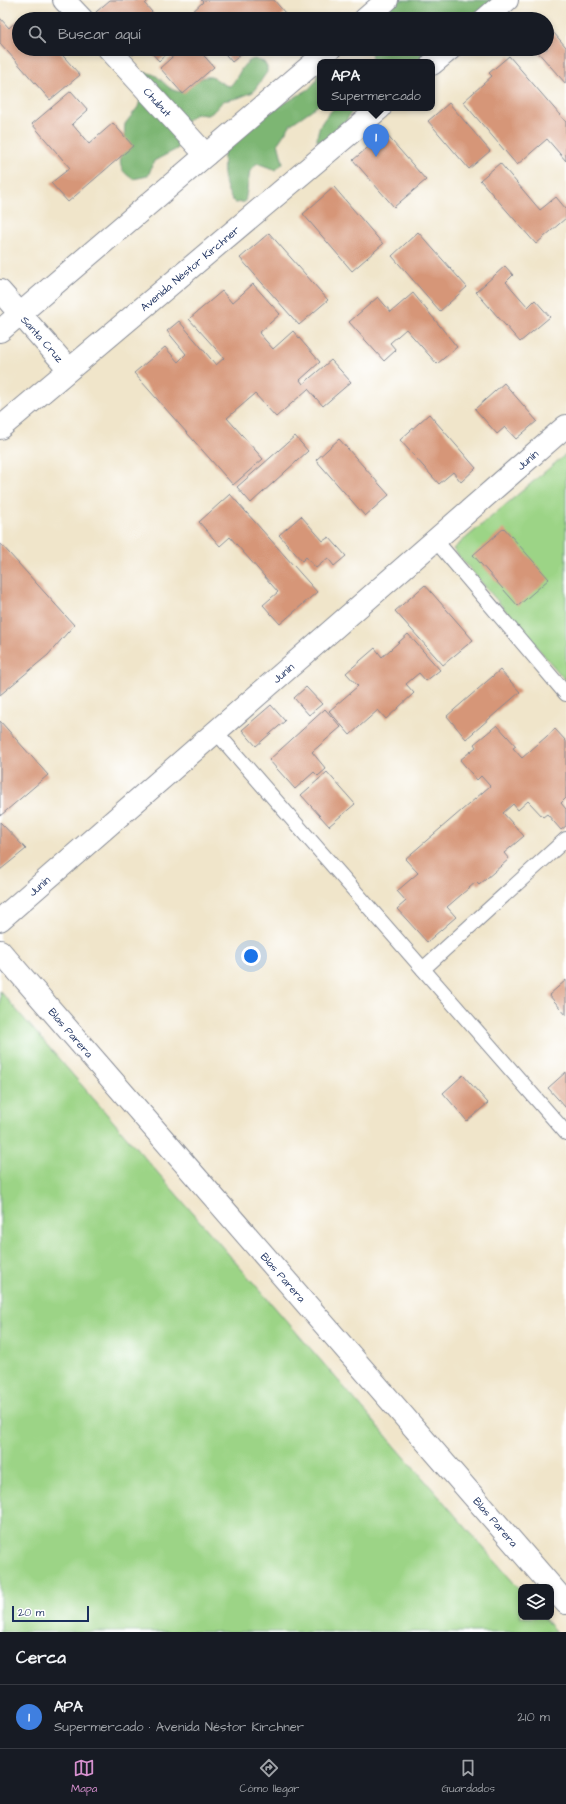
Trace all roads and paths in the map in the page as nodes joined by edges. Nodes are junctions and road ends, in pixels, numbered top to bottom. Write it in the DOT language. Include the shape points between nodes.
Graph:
graph roads {
  1 [pos="64,0"];
  2 [pos="387,0"];
  3 [pos="507,0"];
  4 [pos="75,12"];
  5 [pos="373,12"];
  6 [pos="493,12"];
  7 [pos="115,56"];
  8 [pos="317,60"];
  9 [pos="376,111"];
  10 [pos="206,155"];
  11 [pos="0,291"];
  12 [pos="20,314"];
  13 [pos="0,331"];
  14 [pos="69,369"];
  15 [pos="566,426"];
  16 [pos="0,428"];
  17 [pos="436,541"];
  18 [pos="566,694"];
  19 [pos="216,732"];
  20 [pos="566,839"];
  21 [pos="0,920"];
  22 [pos="0,951"];
  23 [pos="422,969"];
  24 [pos="566,1133"];
  25 [pos="566,1603"];
  1 -- 4 [label="street"];
  2 -- 5 [label="street"];
  3 -- 6 [label="street"];
  7 -- 10 [label="street, Chubut"];
  8 -- 10 [label="street"];
  9 -- 14 [label="street, Avenida Néstor Kirchner"];
  10 -- 12 [label="street"];
  11 -- 12 [label="street, Santa Cruz"];
  12 -- 13 [label="street"];
  12 -- 14 [label="street, Santa Cruz"];
  14 -- 16 [label="street, Avenida Néstor Kirchner"];
  15 -- 17 [label="street, Junín"];
  17 -- 18 [label="lane"];
  17 -- 19 [label="street, Junín"];
  19 -- 21 [label="street, Junín"];
  19 -- 23 [label="lane"];
  20 -- 23 [label="lane"];
  22 -- 25 [label="street, Blas Parera"];
  23 -- 24 [label="lane"];
}
